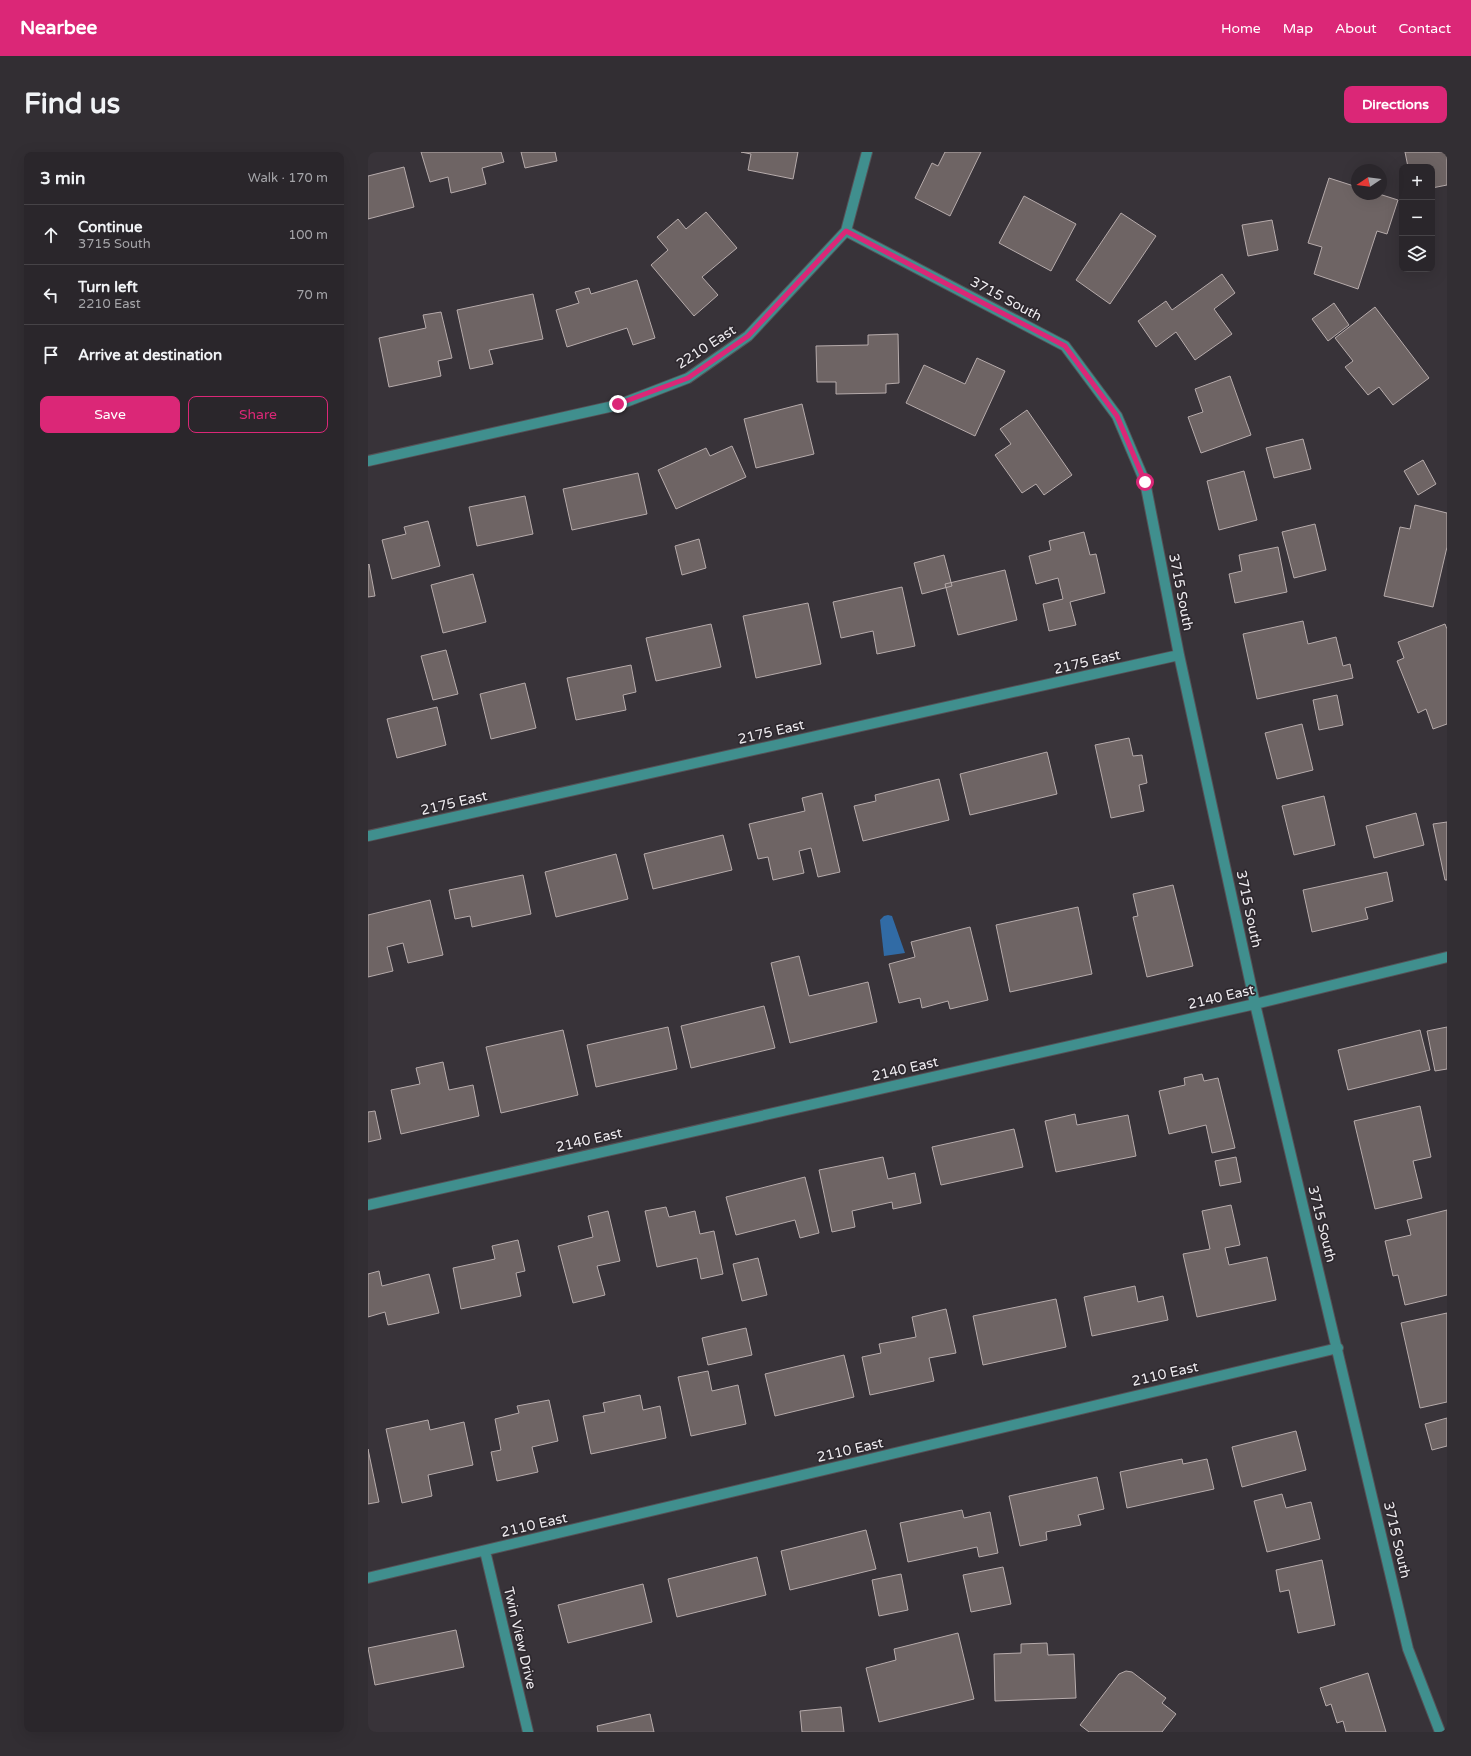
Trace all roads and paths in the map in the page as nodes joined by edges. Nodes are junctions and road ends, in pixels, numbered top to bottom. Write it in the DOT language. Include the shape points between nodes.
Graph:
graph roads {
  1 [pos="867,152"];
  2 [pos="846,231"];
  3 [pos="368,461"];
  4 [pos="1180,655"];
  5 [pos="368,836"];
  6 [pos="1447,957"];
  7 [pos="1254,1004"];
  8 [pos="368,1205"];
  9 [pos="1338,1348"];
  10 [pos="485,1551"];
  11 [pos="368,1578"];
  12 [pos="528,1732"];
  13 [pos="1440,1732"];
  1 -- 2 [label="street, 2210 East"];
  2 -- 3 [label="street, 2210 East" via="748,336 688,378 618,404"];
  2 -- 4 [label="street, 3715 South" via="1065,346 1117,416 1145,482"];
  4 -- 5 [label="street, 2175 East"];
  4 -- 7 [label="street, 3715 South"];
  6 -- 7 [label="street, 2140 East"];
  7 -- 8 [label="street, 2140 East"];
  7 -- 9 [label="street, 3715 South"];
  9 -- 10 [label="street, 2110 East"];
  9 -- 13 [label="street, 3715 South" via="1408,1649"];
  10 -- 11 [label="street, 2110 East"];
  10 -- 12 [label="street, Twin View Drive"];
}
